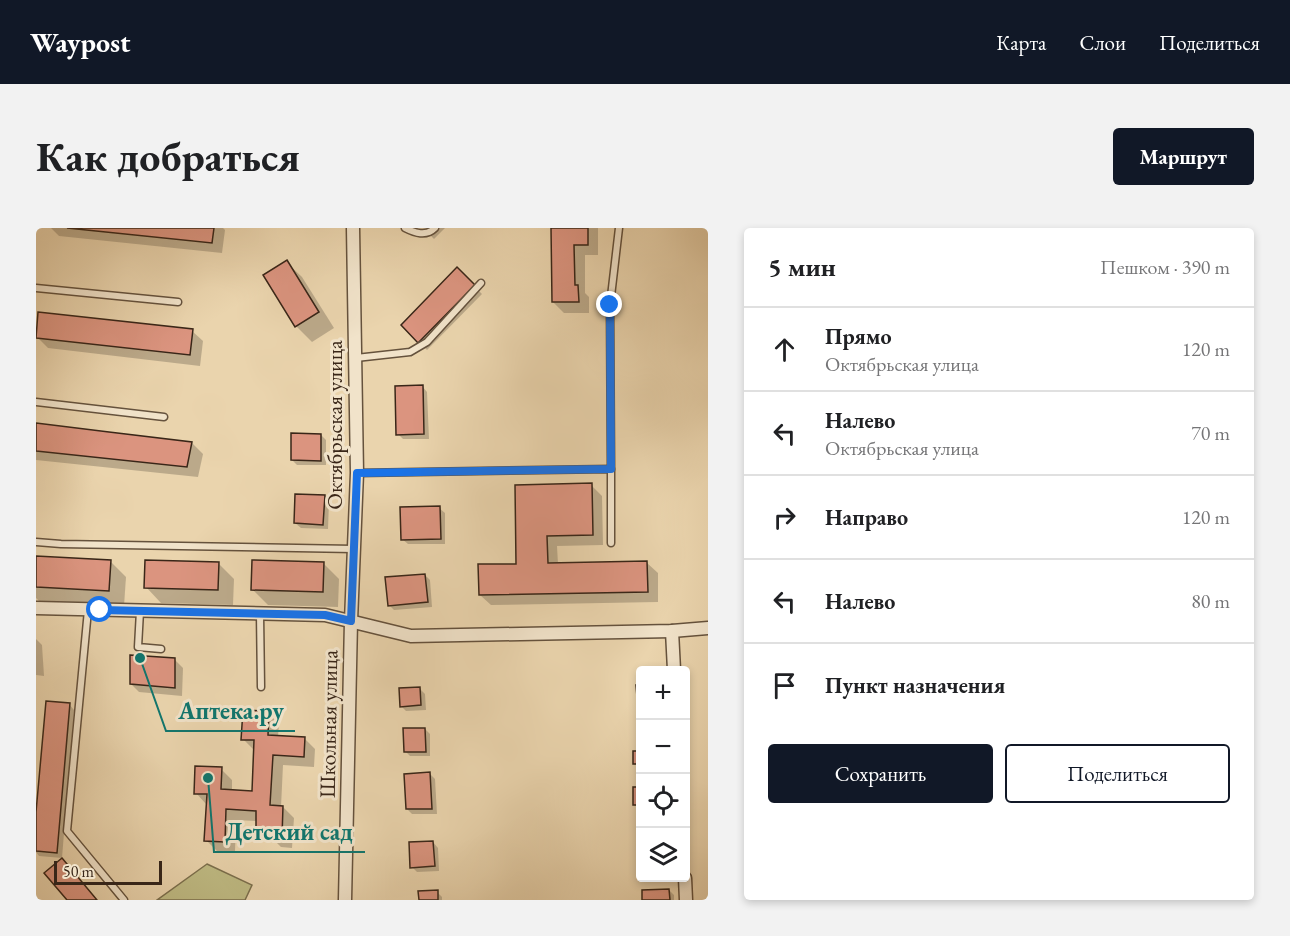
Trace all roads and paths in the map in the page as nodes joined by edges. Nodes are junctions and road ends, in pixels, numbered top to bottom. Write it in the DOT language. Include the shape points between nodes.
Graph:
graph roads {
  1 [pos="353,228"];
  2 [pos="405,228"];
  3 [pos="435,228"];
  4 [pos="619,228"];
  5 [pos="481,283"];
  6 [pos="36,288"];
  7 [pos="178,302"];
  8 [pos="355,358"];
  9 [pos="36,402"];
  10 [pos="164,417"];
  11 [pos="611,469"];
  12 [pos="357,473"];
  13 [pos="36,542"];
  14 [pos="611,543"];
  15 [pos="354,549"];
  16 [pos="36,608"];
  17 [pos="88,610"];
  18 [pos="140,611"];
  19 [pos="260,613"];
  20 [pos="351,621"];
  21 [pos="708,628"];
  22 [pos="672,631"];
  23 [pos="161,650"];
  24 [pos="675,666"];
  25 [pos="261,687"];
  26 [pos="685,882"];
  27 [pos="124,900"];
  28 [pos="345,900"];
  29 [pos="687,900"];
  1 -- 8 [label="street, Октябрьская улица"];
  2 -- 3 [label="lane" via="418,234"];
  4 -- 11 [label="lane" via="610,305"];
  5 -- 8 [label="lane" via="427,342 410,352"];
  6 -- 7 [label="lane"];
  8 -- 12 [label="street, Октябрьская улица"];
  9 -- 10 [label="lane"];
  11 -- 12 [label="lane"];
  11 -- 14 [label="lane"];
  12 -- 15 [label="street, Октябрьская улица"];
  13 -- 15 [label="lane"];
  15 -- 20 [label="street, Октябрьская улица"];
  16 -- 17 [label="street"];
  17 -- 18 [label="street"];
  17 -- 27 [label="lane" via="67,831"];
  18 -- 19 [label="street"];
  18 -- 23 [label="lane" via="138,647"];
  19 -- 20 [label="street" via="325,615"];
  19 -- 25 [label="lane"];
  20 -- 22 [label="street" via="411,636"];
  20 -- 28 [label="street, Школьная улица"];
  21 -- 22 [label="street"];
  22 -- 24 [label="street"];
  26 -- 29 [label="street"];
}
